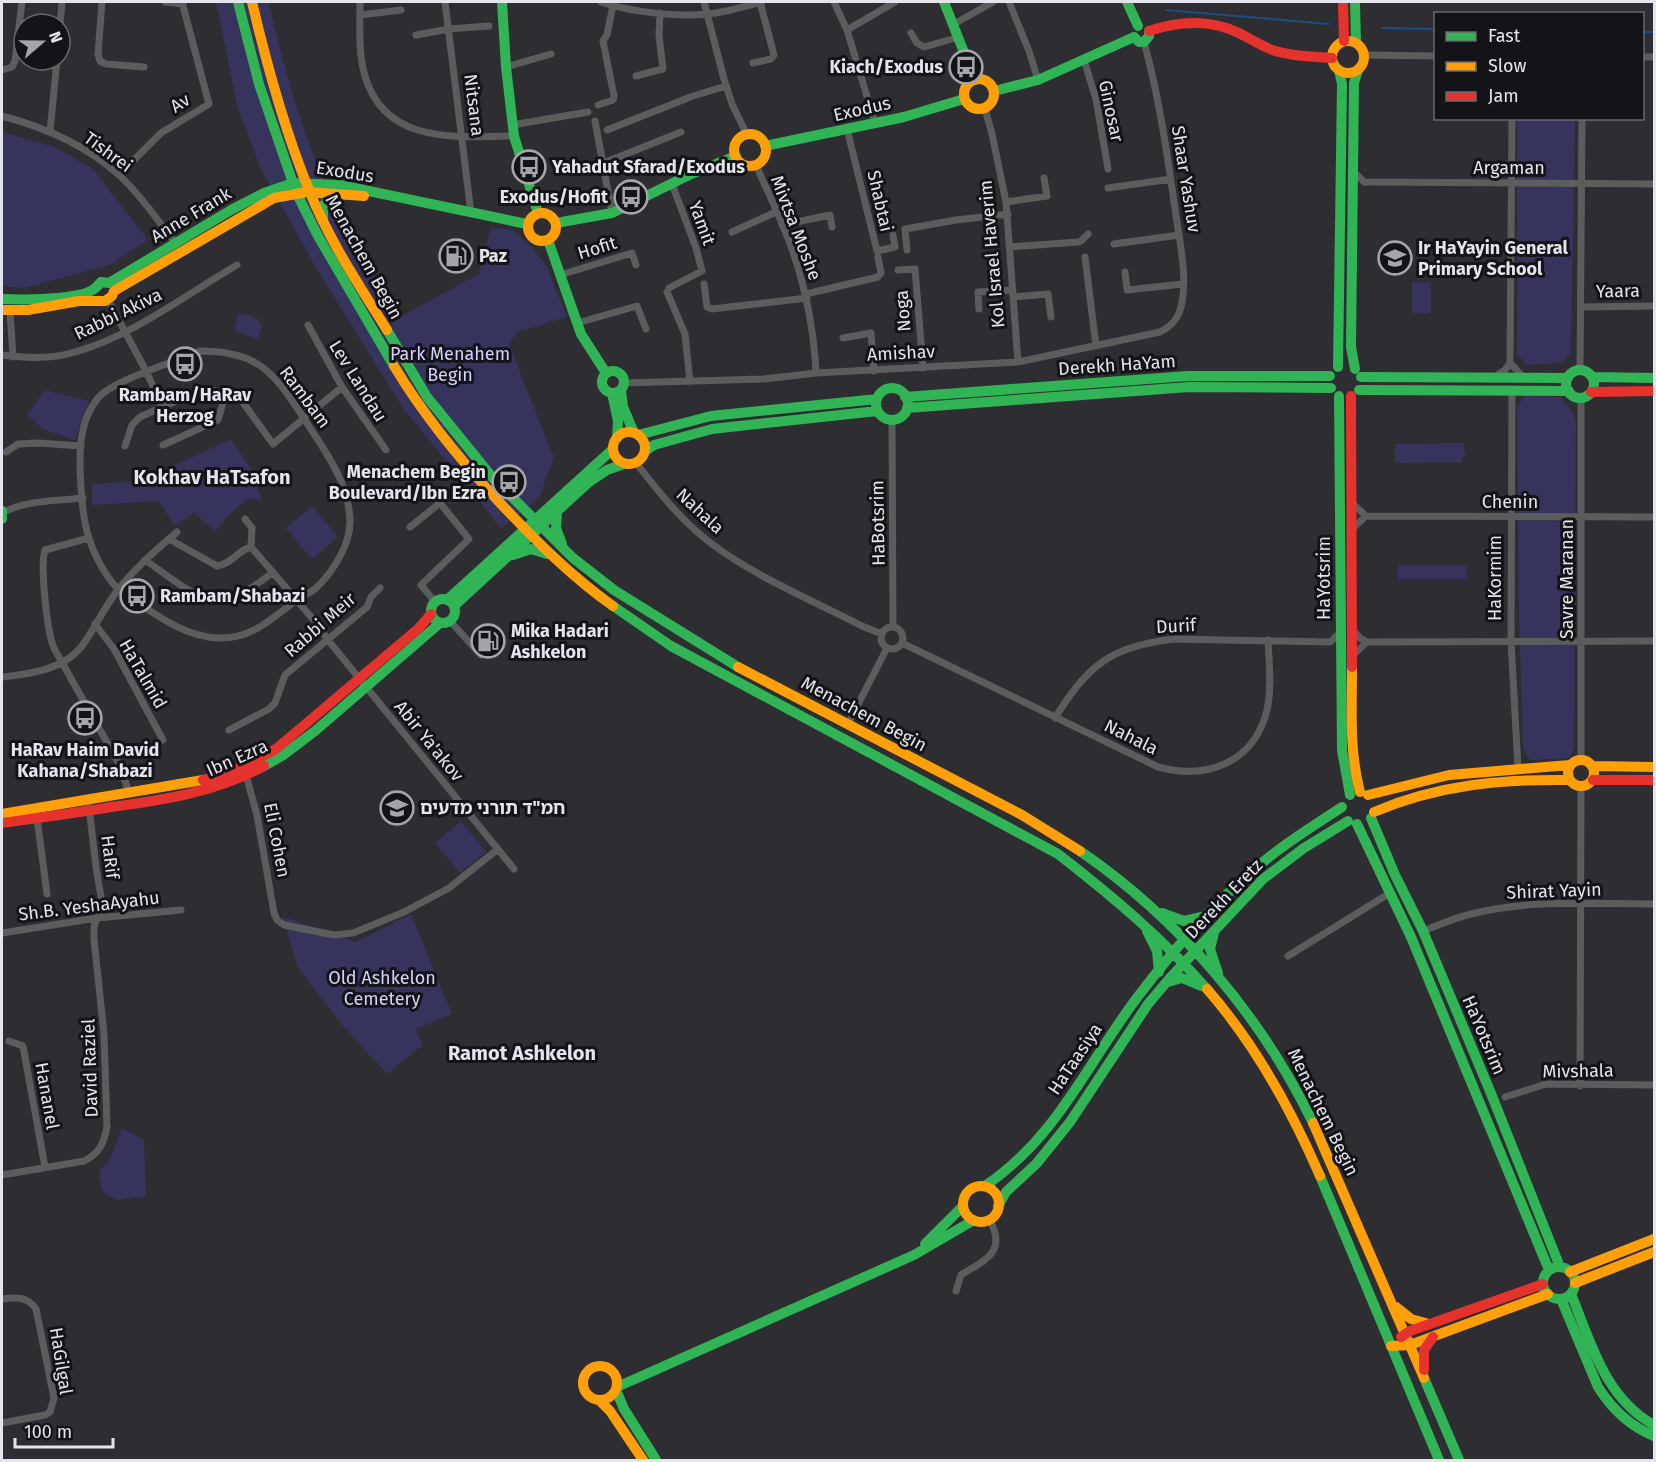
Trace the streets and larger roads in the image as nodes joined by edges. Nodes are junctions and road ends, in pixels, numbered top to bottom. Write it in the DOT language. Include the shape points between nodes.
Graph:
graph roads {
  1 [pos="22,2"];
  2 [pos="102,2"];
  3 [pos="165,2"];
  4 [pos="238,2"];
  5 [pos="252,2"];
  6 [pos="360,2"];
  7 [pos="445,2"];
  8 [pos="503,2"];
  9 [pos="601,2"];
  10 [pos="704,2"];
  11 [pos="761,2"];
  12 [pos="834,2"];
  13 [pos="895,2"];
  14 [pos="944,2"];
  15 [pos="993,2"];
  16 [pos="1009,2"];
  17 [pos="1127,2"];
  18 [pos="1343,2"];
  19 [pos="1355,2"];
  20 [pos="183,3"];
  21 [pos="613,5"];
  22 [pos="401,10"];
  23 [pos="660,13"];
  24 [pos="708,14"];
  25 [pos="360,15"];
  26 [pos="954,24"];
  27 [pos="489,26"];
  28 [pos="449,29"];
  29 [pos="847,30"];
  30 [pos="911,33"];
  31 [pos="1141,34"];
  32 [pos="416,35"];
  33 [pos="959,37"];
  34 [pos="1350,42"];
  35 [pos="551,54"];
  36 [pos="1364,55"];
  37 [pos="1434,56"];
  38 [pos="1332,58"];
  39 [pos="1084,60"];
  40 [pos="753,63"];
  41 [pos="144,66"];
  42 [pos="506,67"];
  43 [pos="2,70"];
  44 [pos="1339,70"];
  45 [pos="1358,70"];
  46 [pos="56,72"];
  47 [pos="636,76"];
  48 [pos="975,80"];
  49 [pos="1038,80"];
  50 [pos="726,86"];
  51 [pos="994,91"];
  52 [pos="964,99"];
  53 [pos="598,105"];
  54 [pos="985,109"];
  55 [pos="588,112"];
  56 [pos="2,116"];
  57 [pos="1512,120"];
  58 [pos="1582,120"];
  59 [pos="595,121"];
  60 [pos="874,123"];
  61 [pos="512,125"];
  62 [pos="848,129"];
  63 [pos="608,130"];
  64 [pos="50,131"];
  65 [pos="681,132"];
  66 [pos="747,135"];
  67 [pos="514,136"];
  68 [pos="463,137"];
  69 [pos="765,146"];
  70 [pos="736,156"];
  71 [pos="283,157"];
  72 [pos="600,165"];
  73 [pos="756,165"];
  74 [pos="1108,169"];
  75 [pos="1353,171"];
  76 [pos="119,175"];
  77 [pos="1044,178"];
  78 [pos="1171,179"];
  79 [pos="1364,183"];
  80 [pos="1512,183"];
  81 [pos="672,184"];
  82 [pos="1582,184"];
  83 [pos="1654,184"];
  84 [pos="278,187"];
  85 [pos="294,187"];
  86 [pos="307,187"];
  87 [pos="1108,188"];
  88 [pos="332,193"];
  89 [pos="1353,193"];
  90 [pos="392,197"];
  91 [pos="274,198"];
  92 [pos="1006,202"];
  93 [pos="307,213"];
  94 [pos="471,213"];
  95 [pos="538,213"];
  96 [pos="612,213"];
  97 [pos="776,213"];
  98 [pos="1008,214"];
  99 [pos="323,220"];
  100 [pos="556,223"];
  101 [pos="527,224"];
  102 [pos="782,225"];
  103 [pos="832,227"];
  104 [pos="732,232"];
  105 [pos="1088,234"];
  106 [pos="1179,235"];
  107 [pos="893,236"];
  108 [pos="548,240"];
  109 [pos="175,242"];
  110 [pos="1114,244"];
  111 [pos="1010,247"];
  112 [pos="908,250"];
  113 [pos="878,257"];
  114 [pos="1085,258"];
  115 [pos="636,264"];
  116 [pos="237,265"];
  117 [pos="898,270"];
  118 [pos="1125,272"];
  119 [pos="560,275"];
  120 [pos="704,284"];
  121 [pos="1183,284"];
  122 [pos="105,292"];
  123 [pos="1013,293"];
  124 [pos="806,296"];
  125 [pos="2,299"];
  126 [pos="1654,306"];
  127 [pos="1581,307"];
  128 [pos="979,309"];
  129 [pos="6,310"];
  130 [pos="1051,317"];
  131 [pos="1174,322"];
  132 [pos="577,324"];
  133 [pos="308,326"];
  134 [pos="646,329"];
  135 [pos="125,332"];
  136 [pos="843,338"];
  137 [pos="1096,346"];
  138 [pos="2,355"];
  139 [pos="13,357"];
  140 [pos="1018,362"];
  141 [pos="1510,363"];
  142 [pos="1338,367"];
  143 [pos="922,368"];
  144 [pos="1580,369"];
  145 [pos="874,371"];
  146 [pos="147,373"];
  147 [pos="606,373"];
  148 [pos="816,373"];
  149 [pos="1358,373"];
  150 [pos="1330,376"];
  151 [pos="1593,377"];
  152 [pos="1492,378"];
  153 [pos="1524,378"];
  154 [pos="1568,378"];
  155 [pos="1654,378"];
  156 [pos="690,382"];
  157 [pos="342,387"];
  158 [pos="619,389"];
  159 [pos="1512,389"];
  160 [pos="1569,391"];
  161 [pos="1654,391"];
  162 [pos="226,392"];
  163 [pos="1335,392"];
  164 [pos="1355,393"];
  165 [pos="1586,394"];
  166 [pos="905,397"];
  167 [pos="877,399"];
  168 [pos="162,406"];
  169 [pos="907,408"];
  170 [pos="877,411"];
  171 [pos="304,420"];
  172 [pos="892,420"];
  173 [pos="636,434"];
  174 [pos="615,443"];
  175 [pos="163,445"];
  176 [pos="81,446"];
  177 [pos="125,446"];
  178 [pos="386,450"];
  179 [pos="6,452"];
  180 [pos="645,452"];
  181 [pos="636,463"];
  182 [pos="624,464"];
  183 [pos="83,498"];
  184 [pos="1351,502"];
  185 [pos="508,511"];
  186 [pos="557,511"];
  187 [pos="2,512"];
  188 [pos="1366,516"];
  189 [pos="1581,516"];
  190 [pos="1654,517"];
  191 [pos="1512,518"];
  192 [pos="2,519"];
  193 [pos="245,519"];
  194 [pos="538,524"];
  195 [pos="410,527"];
  196 [pos="1352,530"];
  197 [pos="177,532"];
  198 [pos="528,533"];
  199 [pos="88,538"];
  200 [pos="169,539"];
  201 [pos="508,545"];
  202 [pos="251,547"];
  203 [pos="567,552"];
  204 [pos="507,558"];
  205 [pos="554,558"];
  206 [pos="145,560"];
  207 [pos="272,573"];
  208 [pos="380,588"];
  209 [pos="118,589"];
  210 [pos="297,600"];
  211 [pos="435,602"];
  212 [pos="450,603"];
  213 [pos="431,614"];
  214 [pos="445,622"];
  215 [pos="95,624"];
  216 [pos="894,627"];
  217 [pos="1346,630"];
  218 [pos="882,634"];
  219 [pos="328,640"];
  220 [pos="1268,640"];
  221 [pos="1654,640"];
  222 [pos="1511,641"];
  223 [pos="1582,641"];
  224 [pos="1330,642"];
  225 [pos="1367,642"];
  226 [pos="902,643"];
  227 [pos="887,648"];
  228 [pos="481,655"];
  229 [pos="1347,655"];
  230 [pos="62,662"];
  231 [pos="2,677"];
  232 [pos="363,683"];
  233 [pos="1055,718"];
  234 [pos="848,724"];
  235 [pos="229,730"];
  236 [pos="163,740"];
  237 [pos="1581,760"];
  238 [pos="1570,765"];
  239 [pos="1593,766"];
  240 [pos="1654,767"];
  241 [pos="1518,768"];
  242 [pos="245,771"];
  243 [pos="1569,780"];
  244 [pos="1593,780"];
  245 [pos="1654,780"];
  246 [pos="1581,787"];
  247 [pos="129,792"];
  248 [pos="1359,794"];
  249 [pos="89,804"];
  250 [pos="1342,807"];
  251 [pos="2,814"];
  252 [pos="1373,815"];
  253 [pos="37,818"];
  254 [pos="2,823"];
  255 [pos="1353,823"];
  256 [pos="498,849"];
  257 [pos="514,869"];
  258 [pos="1390,893"];
  259 [pos="47,894"];
  260 [pos="1145,901"];
  261 [pos="1581,904"];
  262 [pos="1654,904"];
  263 [pos="181,910"];
  264 [pos="1134,914"];
  265 [pos="1207,916"];
  266 [pos="97,918"];
  267 [pos="1216,929"];
  268 [pos="1423,931"];
  269 [pos="2,933"];
  270 [pos="1185,941"];
  271 [pos="1195,952"];
  272 [pos="1175,953"];
  273 [pos="1288,956"];
  274 [pos="1184,963"];
  275 [pos="1159,973"];
  276 [pos="1165,984"];
  277 [pos="1223,984"];
  278 [pos="1217,1000"];
  279 [pos="9,1041"];
  280 [pos="1654,1085"];
  281 [pos="1580,1086"];
  282 [pos="1490,1091"];
  283 [pos="1505,1097"];
  284 [pos="1499,1111"];
  285 [pos="45,1167"];
  286 [pos="2,1175"];
  287 [pos="985,1186"];
  288 [pos="963,1206"];
  289 [pos="998,1206"];
  290 [pos="989,1219"];
  291 [pos="974,1220"];
  292 [pos="1654,1239"];
  293 [pos="1654,1252"];
  294 [pos="914,1255"];
  295 [pos="1560,1270"];
  296 [pos="1546,1289"];
  297 [pos="956,1291"];
  298 [pos="1569,1292"];
  299 [pos="2,1299"];
  300 [pos="1392,1302"];
  301 [pos="1430,1324"];
  302 [pos="1405,1333"];
  303 [pos="1433,1337"];
  304 [pos="1410,1345"];
  305 [pos="1391,1346"];
  306 [pos="654,1369"];
  307 [pos="613,1371"];
  308 [pos="1428,1386"];
  309 [pos="617,1389"];
  310 [pos="600,1401"];
  311 [pos="2,1423"];
  312 [pos="1654,1425"];
  313 [pos="1654,1436"];
  314 [pos="643,1461"];
  315 [pos="656,1461"];
  316 [pos="1439,1461"];
  317 [pos="1459,1461"];
  1 -- 43 [label="street" via="15,61 12,67"];
  2 -- 41 [label="street" via="100,61"];
  3 -- 20 [label="street, Av"];
  4 -- 71 [label="street, Menachem Begin" via="258,84"];
  5 -- 86 [label="street, Menachem Begin" via="271,82"];
  6 -- 25 [label="street"];
  7 -- 28 [label="street, Nitsana"];
  8 -- 42 [label="street"];
  9 -- 21 [label="street"];
  10 -- 24 [label="street"];
  11 -- 24 [label="street"];
  11 -- 40 [label="street" via="774,55"];
  12 -- 29 [label="street"];
  13 -- 29 [label="street"];
  14 -- 26 [label="street"];
  15 -- 26 [label="street"];
  16 -- 49 [label="street"];
  17 -- 31 [label="street, Shaar Yashuv"];
  18 -- 34 [label="street"];
  19 -- 34 [label="street"];
  20 -- 76 [label="street, Av" via="209,104 160,133"];
  21 -- 23 [label="street"];
  21 -- 53 [label="street" via="603,41 614,96 609,103"];
  22 -- 25 [label="street"];
  23 -- 24 [label="street"];
  23 -- 47 [label="street" via="663,69"];
  24 -- 50 [label="street"];
  25 -- 68 [label="street" via="365,75 389,116 405,126 437,136"];
  26 -- 33 [label="street"];
  27 -- 28 [label="street"];
  28 -- 32 [label="street"];
  28 -- 68 [label="street, Nitsana"];
  29 -- 60 [label="street"];
  30 -- 33 [label="street" via="924,47"];
  31 -- 38 [label="street" via="1177,22 1206,23 1275,51"];
  31 -- 39 [label="street"];
  31 -- 78 [label="street, Shaar Yashuv"];
  33 -- 48 [label="street"];
  34 -- 36 [label="street" via="1361,48"];
  34 -- 38 [label="street" via="1334,49"];
  35 -- 42 [label="street"];
  36 -- 37 [label="street"];
  36 -- 45 [label="street"];
  38 -- 44 [label="street"];
  39 -- 49 [label="street"];
  39 -- 74 [label="street, Ginosar" via="1096,99"];
  42 -- 61 [label="street"];
  44 -- 45 [label="street"];
  44 -- 142 [label="street" via="1342,84"];
  45 -- 75 [label="street" via="1354,83"];
  46 -- 64 [label="street"];
  48 -- 51 [label="street" via="989,83"];
  48 -- 52 [label="street" via="966,87"];
  49 -- 51 [label="street"];
  50 -- 63 [label="street"];
  50 -- 66 [label="street"];
  51 -- 54 [label="street" via="994,100"];
  52 -- 54 [label="street" via="975,109"];
  52 -- 60 [label="street, Exodus"];
  54 -- 92 [label="street, Kol Israel Haverim"];
  55 -- 61 [label="street"];
  56 -- 64 [label="street, Tishrei"];
  57 -- 80 [label="street"];
  58 -- 82 [label="street"];
  59 -- 72 [label="street"];
  60 -- 62 [label="street, Exodus"];
  61 -- 67 [label="street"];
  62 -- 69 [label="street, Exodus"];
  62 -- 107 [label="street, Shabtai" via="877,251 895,247"];
  64 -- 76 [label="street, Tishrei" via="91,153"];
  65 -- 72 [label="street"];
  66 -- 69 [label="street" via="760,138"];
  66 -- 70 [label="street" via="736,143"];
  67 -- 68 [label="street"];
  67 -- 95 [label="street"];
  68 -- 94 [label="street, Nitsana"];
  69 -- 73 [label="street" via="765,155"];
  70 -- 73 [label="street" via="744,165"];
  70 -- 81 [label="street"];
  71 -- 84 [label="street" via="283,177"];
  71 -- 85 [label="street, Menachem Begin"];
  72 -- 96 [label="street"];
  73 -- 97 [label="street, Mivtsa Moshe"];
  75 -- 79 [label="street"];
  75 -- 89 [label="street"];
  76 -- 109 [label="street, Tishrei"];
  77 -- 92 [label="street" via="1047,196"];
  78 -- 87 [label="street"];
  78 -- 106 [label="street, Shaar Yashuv"];
  79 -- 80 [label="street, Argaman"];
  79 -- 89 [label="street"];
  80 -- 82 [label="street, Argaman"];
  80 -- 141 [label="street"];
  81 -- 96 [label="street"];
  81 -- 156 [label="street, Yamit" via="702,271 668,290 686,334"];
  82 -- 83 [label="street, Argaman"];
  82 -- 127 [label="street"];
  84 -- 85 [label="street, Anne Frank"];
  84 -- 109 [label="street, Anne Frank"];
  85 -- 86 [label="street, Exodus"];
  85 -- 91 [label="street, Anne Frank"];
  85 -- 93 [label="street, Menachem Begin"];
  86 -- 88 [label="street, Exodus"];
  86 -- 90 [label="street, Exodus" via="340,185"];
  86 -- 99 [label="street, Menachem Begin"];
  88 -- 90 [label="street, Exodus"];
  88 -- 99 [label="street" via="324,206"];
  89 -- 149 [label="street" via="1351,347"];
  90 -- 94 [label="street, Exodus"];
  91 -- 93 [label="street" via="291,202"];
  91 -- 122 [label="street, Anne Frank"];
  92 -- 98 [label="street, Kol Israel Haverim"];
  93 -- 185 [label="street, Menachem Begin" via="414,400"];
  94 -- 101 [label="street, Exodus"];
  95 -- 100 [label="street" via="547,213"];
  95 -- 101 [label="street"];
  96 -- 100 [label="street"];
  97 -- 102 [label="street, Mivtsa Moshe"];
  97 -- 104 [label="street"];
  98 -- 111 [label="street, Kol Israel Haverim"];
  98 -- 112 [label="street" via="905,229"];
  99 -- 194 [label="street, Menachem Begin" via="427,397 492,477"];
  100 -- 108 [label="street" via="555,233"];
  101 -- 108 [label="street" via="531,237"];
  102 -- 103 [label="street" via="830,215"];
  102 -- 124 [label="street, Mivtsa Moshe"];
  105 -- 111 [label="street" via="1077,242"];
  106 -- 110 [label="street"];
  106 -- 121 [label="street, Shaar Yashuv"];
  108 -- 119 [label="street"];
  109 -- 122 [label="street, Anne Frank"];
  111 -- 123 [label="street, Kol Israel Haverim"];
  113 -- 124 [label="street, Noga" via="878,277"];
  114 -- 137 [label="street"];
  115 -- 119 [label="street, Hofit" via="632,253"];
  116 -- 135 [label="street, Rabbi Akiva"];
  117 -- 143 [label="street, Noga" via="915,269"];
  118 -- 121 [label="street" via="1127,290"];
  119 -- 132 [label="street"];
  120 -- 124 [label="street" via="707,307 712,309"];
  121 -- 131 [label="street, Shaar Yashuv"];
  122 -- 125 [label="street, Anne Frank"];
  122 -- 129 [label="street, Anne Frank" via="38,309"];
  122 -- 135 [label="street"];
  123 -- 128 [label="street" via="978,292"];
  123 -- 130 [label="street" via="1048,294"];
  123 -- 140 [label="street, Kol Israel Haverim"];
  124 -- 148 [label="street, Mivtsa Moshe"];
  126 -- 127 [label="street, Yaara"];
  127 -- 144 [label="street"];
  129 -- 139 [label="street"];
  131 -- 137 [label="street, Amishav" via="1160,332"];
  132 -- 134 [label="street" via="637,306"];
  132 -- 147 [label="street"];
  133 -- 157 [label="street, Lev Landau"];
  135 -- 139 [label="street, Rabbi Akiva" via="74,353"];
  135 -- 146 [label="street"];
  136 -- 145 [label="street" via="871,333"];
  137 -- 140 [label="street, Amishav"];
  138 -- 139 [label="street, Rabbi Akiva"];
  140 -- 143 [label="street, Amishav"];
  141 -- 152 [label="street"];
  141 -- 153 [label="street"];
  142 -- 149 [label="street" via="1348,366"];
  142 -- 150 [label="street"];
  143 -- 145 [label="street, Amishav"];
  144 -- 151 [label="street"];
  144 -- 154 [label="street"];
  145 -- 148 [label="street, Amishav"];
  146 -- 168 [label="street"];
  146 -- 171 [label="street, Rambam" via="200,351 240,355 277,380"];
  146 -- 176 [label="street, Rambam" via="118,383 99,396 89,412"];
  147 -- 158 [label="street" via="619,373"];
  147 -- 158 [label="street" via="603,387"];
  148 -- 156 [label="street, Amishav"];
  149 -- 152 [label="street"];
  149 -- 164 [label="street"];
  150 -- 163 [label="street"];
  150 -- 166 [label="street, Derekh HaYam" via="1148,378"];
  151 -- 155 [label="street"];
  151 -- 165 [label="street" via="1594,385"];
  152 -- 153 [label="street"];
  153 -- 154 [label="street"];
  154 -- 160 [label="street"];
  156 -- 158 [label="street, Amishav"];
  157 -- 171 [label="street"];
  157 -- 178 [label="street, Lev Landau"];
  158 -- 173 [label="street"];
  158 -- 174 [label="street"];
  159 -- 160 [label="street"];
  159 -- 164 [label="street"];
  159 -- 191 [label="street, HaKormim"];
  160 -- 165 [label="street" via="1574,396"];
  161 -- 165 [label="street"];
  162 -- 168 [label="street" via="200,391"];
  162 -- 171 [label="street" via="239,397 273,444"];
  162 -- 175 [label="street" via="218,420"];
  163 -- 164 [label="street"];
  163 -- 169 [label="street, Derekh HaYam" via="1189,387"];
  163 -- 217 [label="street, HaYotsrim"];
  164 -- 184 [label="street, HaYotsrim"];
  165 -- 189 [label="street, Savre Maranan"];
  166 -- 167 [label="street" via="901,391 890,388"];
  166 -- 169 [label="street"];
  167 -- 170 [label="street"];
  167 -- 173 [label="street" via="711,416"];
  168 -- 177 [label="street" via="132,425"];
  169 -- 172 [label="street" via="901,417"];
  170 -- 172 [label="street"];
  170 -- 180 [label="street" via="712,429"];
  171 -- 210 [label="street, Rambam" via="340,477 350,521 334,568 316,588"];
  172 -- 216 [label="street, HaBotsrim"];
  173 -- 174 [label="street" via="623,434"];
  173 -- 180 [label="street" via="644,442"];
  174 -- 182 [label="street" via="616,458"];
  174 -- 194 [label="street"];
  176 -- 179 [label="street" via="18,444"];
  176 -- 183 [label="street, Rambam"];
  180 -- 181 [label="street"];
  181 -- 182 [label="street"];
  181 -- 218 [label="street, Nahala" via="676,512 712,544 759,573"];
  182 -- 186 [label="street" via="598,475"];
  183 -- 187 [label="street" via="28,503"];
  183 -- 199 [label="street, Rambam"];
  184 -- 188 [label="street"];
  184 -- 196 [label="street, HaYotsrim"];
  185 -- 198 [label="street, Menachem Begin"];
  185 -- 201 [label="street" via="512,526"];
  186 -- 194 [label="street"];
  186 -- 203 [label="street" via="558,537"];
  187 -- 192 [label="street"];
  188 -- 191 [label="street, Chenin"];
  188 -- 196 [label="street"];
  189 -- 190 [label="street, Chenin"];
  189 -- 191 [label="street, Chenin"];
  189 -- 223 [label="street, Savre Maranan"];
  191 -- 222 [label="street, HaKormim"];
  193 -- 202 [label="street" via="252,528"];
  194 -- 198 [label="street"];
  194 -- 203 [label="street, Menachem Begin"];
  195 -- 211 [label="street" via="440,503 469,539 421,585"];
  196 -- 217 [label="street, HaYotsrim"];
  197 -- 200 [label="street"];
  198 -- 201 [label="street"];
  198 -- 204 [label="street"];
  198 -- 205 [label="street, Menachem Begin"];
  199 -- 209 [label="street, Rambam"];
  199 -- 230 [label="street" via="45,550 43,556 50,641"];
  200 -- 202 [label="street" via="217,566"];
  200 -- 206 [label="street"];
  201 -- 212 [label="street"];
  202 -- 207 [label="street, Abir Ya'akov"];
  203 -- 234 [label="street, Menachem Begin" via="614,590 679,632"];
  204 -- 205 [label="street" via="531,549"];
  204 -- 212 [label="street"];
  205 -- 264 [label="street, Menachem Begin" via="590,590 671,646 1058,854"];
  206 -- 207 [label="street" via="201,597 221,601 238,596"];
  206 -- 209 [label="street"];
  207 -- 210 [label="street, Abir Ya'akov"];
  208 -- 219 [label="street, Rabbi Meir" via="367,607"];
  209 -- 210 [label="street, Rambam" via="167,622 218,638 262,627"];
  209 -- 215 [label="street"];
  210 -- 219 [label="street, Abir Ya'akov"];
  211 -- 212 [label="street" via="441,599"];
  211 -- 213 [label="street"];
  212 -- 214 [label="street" via="455,614"];
  213 -- 214 [label="street"];
  213 -- 232 [label="street, Ibn Ezra"];
  214 -- 228 [label="street"];
  214 -- 232 [label="street, Ibn Ezra"];
  215 -- 230 [label="street" via="81,647"];
  215 -- 236 [label="street, HaTalmid" via="114,649"];
  216 -- 218 [label="street" via="888,627"];
  216 -- 226 [label="street" via="902,633"];
  217 -- 224 [label="street"];
  217 -- 225 [label="street"];
  217 -- 229 [label="street, HaYotsrim"];
  218 -- 227 [label="street" via="882,643"];
  219 -- 232 [label="street, Abir Ya'akov"];
  219 -- 235 [label="street, Rabbi Meir" via="285,675 275,703"];
  220 -- 224 [label="street, Durif"];
  220 -- 233 [label="street, Durif" via="1174,639 1130,647 1090,671"];
  220 -- 233 [label="street, Nahala" via="1269,696 1259,731 1243,751 1213,770 1189,772 1158,767"];
  221 -- 223 [label="street"];
  222 -- 223 [label="street"];
  222 -- 225 [label="street"];
  222 -- 241 [label="street, HaKormim"];
  223 -- 237 [label="street, Savre Maranan"];
  224 -- 229 [label="street"];
  225 -- 229 [label="street"];
  226 -- 227 [label="street" via="897,648"];
  226 -- 233 [label="street, Nahala"];
  227 -- 234 [label="street"];
  229 -- 248 [label="street, HaYotsrim" via="1353,763"];
  230 -- 231 [label="street" via="33,673"];
  230 -- 247 [label="street" via="118,762"];
  232 -- 242 [label="street, Ibn Ezra" via="307,738 282,756"];
  232 -- 256 [label="street, Abir Ya'akov"];
  234 -- 260 [label="street, Menachem Begin" via="1022,815 1111,872"];
  237 -- 238 [label="street"];
  237 -- 239 [label="street"];
  238 -- 241 [label="street"];
  238 -- 243 [label="street"];
  239 -- 240 [label="street"];
  239 -- 244 [label="street"];
  241 -- 248 [label="street" via="1449,775"];
  242 -- 247 [label="street, Ibn Ezra"];
  242 -- 249 [label="street, Ibn Ezra" via="211,789 172,798"];
  242 -- 256 [label="street, Eli Cohen" via="257,815 272,906 277,921 284,925 334,935 353,933 440,894"];
  243 -- 246 [label="street"];
  243 -- 252 [label="street" via="1453,786 1400,801"];
  244 -- 245 [label="street"];
  244 -- 246 [label="street"];
  246 -- 261 [label="street"];
  247 -- 249 [label="street, Ibn Ezra"];
  248 -- 250 [label="street" via="1345,800"];
  248 -- 252 [label="street" via="1373,801"];
  249 -- 251 [label="street, Ibn Ezra"];
  249 -- 253 [label="street, Ibn Ezra"];
  249 -- 266 [label="street, HaRif" via="102,903"];
  250 -- 255 [label="street"];
  250 -- 265 [label="street, Derekh Eretz" via="1281,847"];
  252 -- 255 [label="street" via="1365,823"];
  252 -- 268 [label="street, HaYotsrim" via="1395,875"];
  253 -- 254 [label="street, Ibn Ezra"];
  253 -- 259 [label="street"];
  255 -- 258 [label="street, HaYotsrim"];
  255 -- 267 [label="street, Derekh Eretz" via="1304,848 1263,879"];
  256 -- 257 [label="street, Abir Ya'akov"];
  258 -- 273 [label="street"];
  258 -- 295 [label="street, HaYotsrim" via="1461,1058"];
  260 -- 265 [label="street" via="1177,921"];
  260 -- 270 [label="street, Menachem Begin"];
  261 -- 262 [label="street, Shirat Yayin"];
  261 -- 268 [label="street, Shirat Yayin" via="1492,909"];
  261 -- 281 [label="street"];
  263 -- 266 [label="street, Sh.B. YeshaAyahu"];
  264 -- 272 [label="street, Menachem Begin"];
  264 -- 275 [label="street" via="1158,950"];
  265 -- 270 [label="street, Derekh Eretz"];
  266 -- 269 [label="street, Sh.B. YeshaAyahu"];
  266 -- 285 [label="street, David Raziel" via="94,939 105,1034 105,1138 94,1156 84,1161"];
  267 -- 271 [label="street, Derekh Eretz"];
  267 -- 277 [label="street" via="1211,954"];
  268 -- 282 [label="street, HaYotsrim"];
  270 -- 271 [label="street, Menachem Begin"];
  270 -- 272 [label="street, HaTaasiya"];
  271 -- 274 [label="street, Derekh Eretz"];
  271 -- 277 [label="street, Menachem Begin"];
  272 -- 274 [label="street, Menachem Begin"];
  272 -- 275 [label="street, HaTaasiya"];
  274 -- 276 [label="street, HaTaasiya"];
  274 -- 278 [label="street, Menachem Begin"];
  275 -- 287 [label="street, HaTaasiya" via="1114,1029 1037,1141 1002,1177"];
  276 -- 278 [label="street" via="1182,978 1191,980"];
  276 -- 289 [label="street, HaTaasiya" via="1070,1122 1037,1163 1006,1192"];
  277 -- 300 [label="street, Menachem Begin" via="1271,1046 1298,1092"];
  278 -- 305 [label="street, Menachem Begin" via="1283,1096"];
  279 -- 285 [label="street, Hananel" via="23,1046"];
  280 -- 281 [label="street, Mivshala"];
  281 -- 283 [label="street, Mivshala" via="1539,1085"];
  282 -- 283 [label="street"];
  282 -- 284 [label="street, HaYotsrim"];
  283 -- 284 [label="street"];
  284 -- 295 [label="street, HaYotsrim"];
  285 -- 286 [label="street, David Raziel"];
  287 -- 288 [label="street" via="969,1191"];
  287 -- 289 [label="street" via="994,1192"];
  288 -- 291 [label="street"];
  288 -- 294 [label="street"];
  289 -- 290 [label="street"];
  290 -- 291 [label="street"];
  290 -- 297 [label="street" via="994,1227 995,1248 989,1258 961,1275"];
  291 -- 294 [label="street"];
  292 -- 295 [label="street"];
  293 -- 298 [label="street"];
  294 -- 306 [label="street"];
  295 -- 296 [label="street" via="1544,1279"];
  295 -- 298 [label="street"];
  296 -- 298 [label="street" via="1552,1297"];
  296 -- 301 [label="street"];
  296 -- 303 [label="street"];
  298 -- 312 [label="street" via="1615,1393 1638,1416"];
  298 -- 313 [label="street" via="1598,1387 1617,1413"];
  299 -- 311 [label="street, HaGilgal" via="25,1298 32,1302 54,1398 50,1412 45,1415"];
  300 -- 301 [label="street" via="1410,1318"];
  300 -- 302 [label="street, Menachem Begin"];
  301 -- 302 [label="street"];
  302 -- 304 [label="street, Menachem Begin"];
  302 -- 305 [label="street"];
  303 -- 304 [label="street"];
  303 -- 308 [label="street" via="1424,1350"];
  304 -- 305 [label="street"];
  304 -- 308 [label="street, Menachem Begin"];
  305 -- 316 [label="street, Menachem Begin"];
  306 -- 307 [label="street" via="631,1374"];
  306 -- 309 [label="street"];
  307 -- 309 [label="street"];
  307 -- 310 [label="street" via="600,1366 585,1375 585,1392"];
  308 -- 317 [label="street, Menachem Begin"];
  309 -- 310 [label="street" via="610,1398"];
  309 -- 315 [label="street" via="624,1410"];
  310 -- 314 [label="street"];
}
